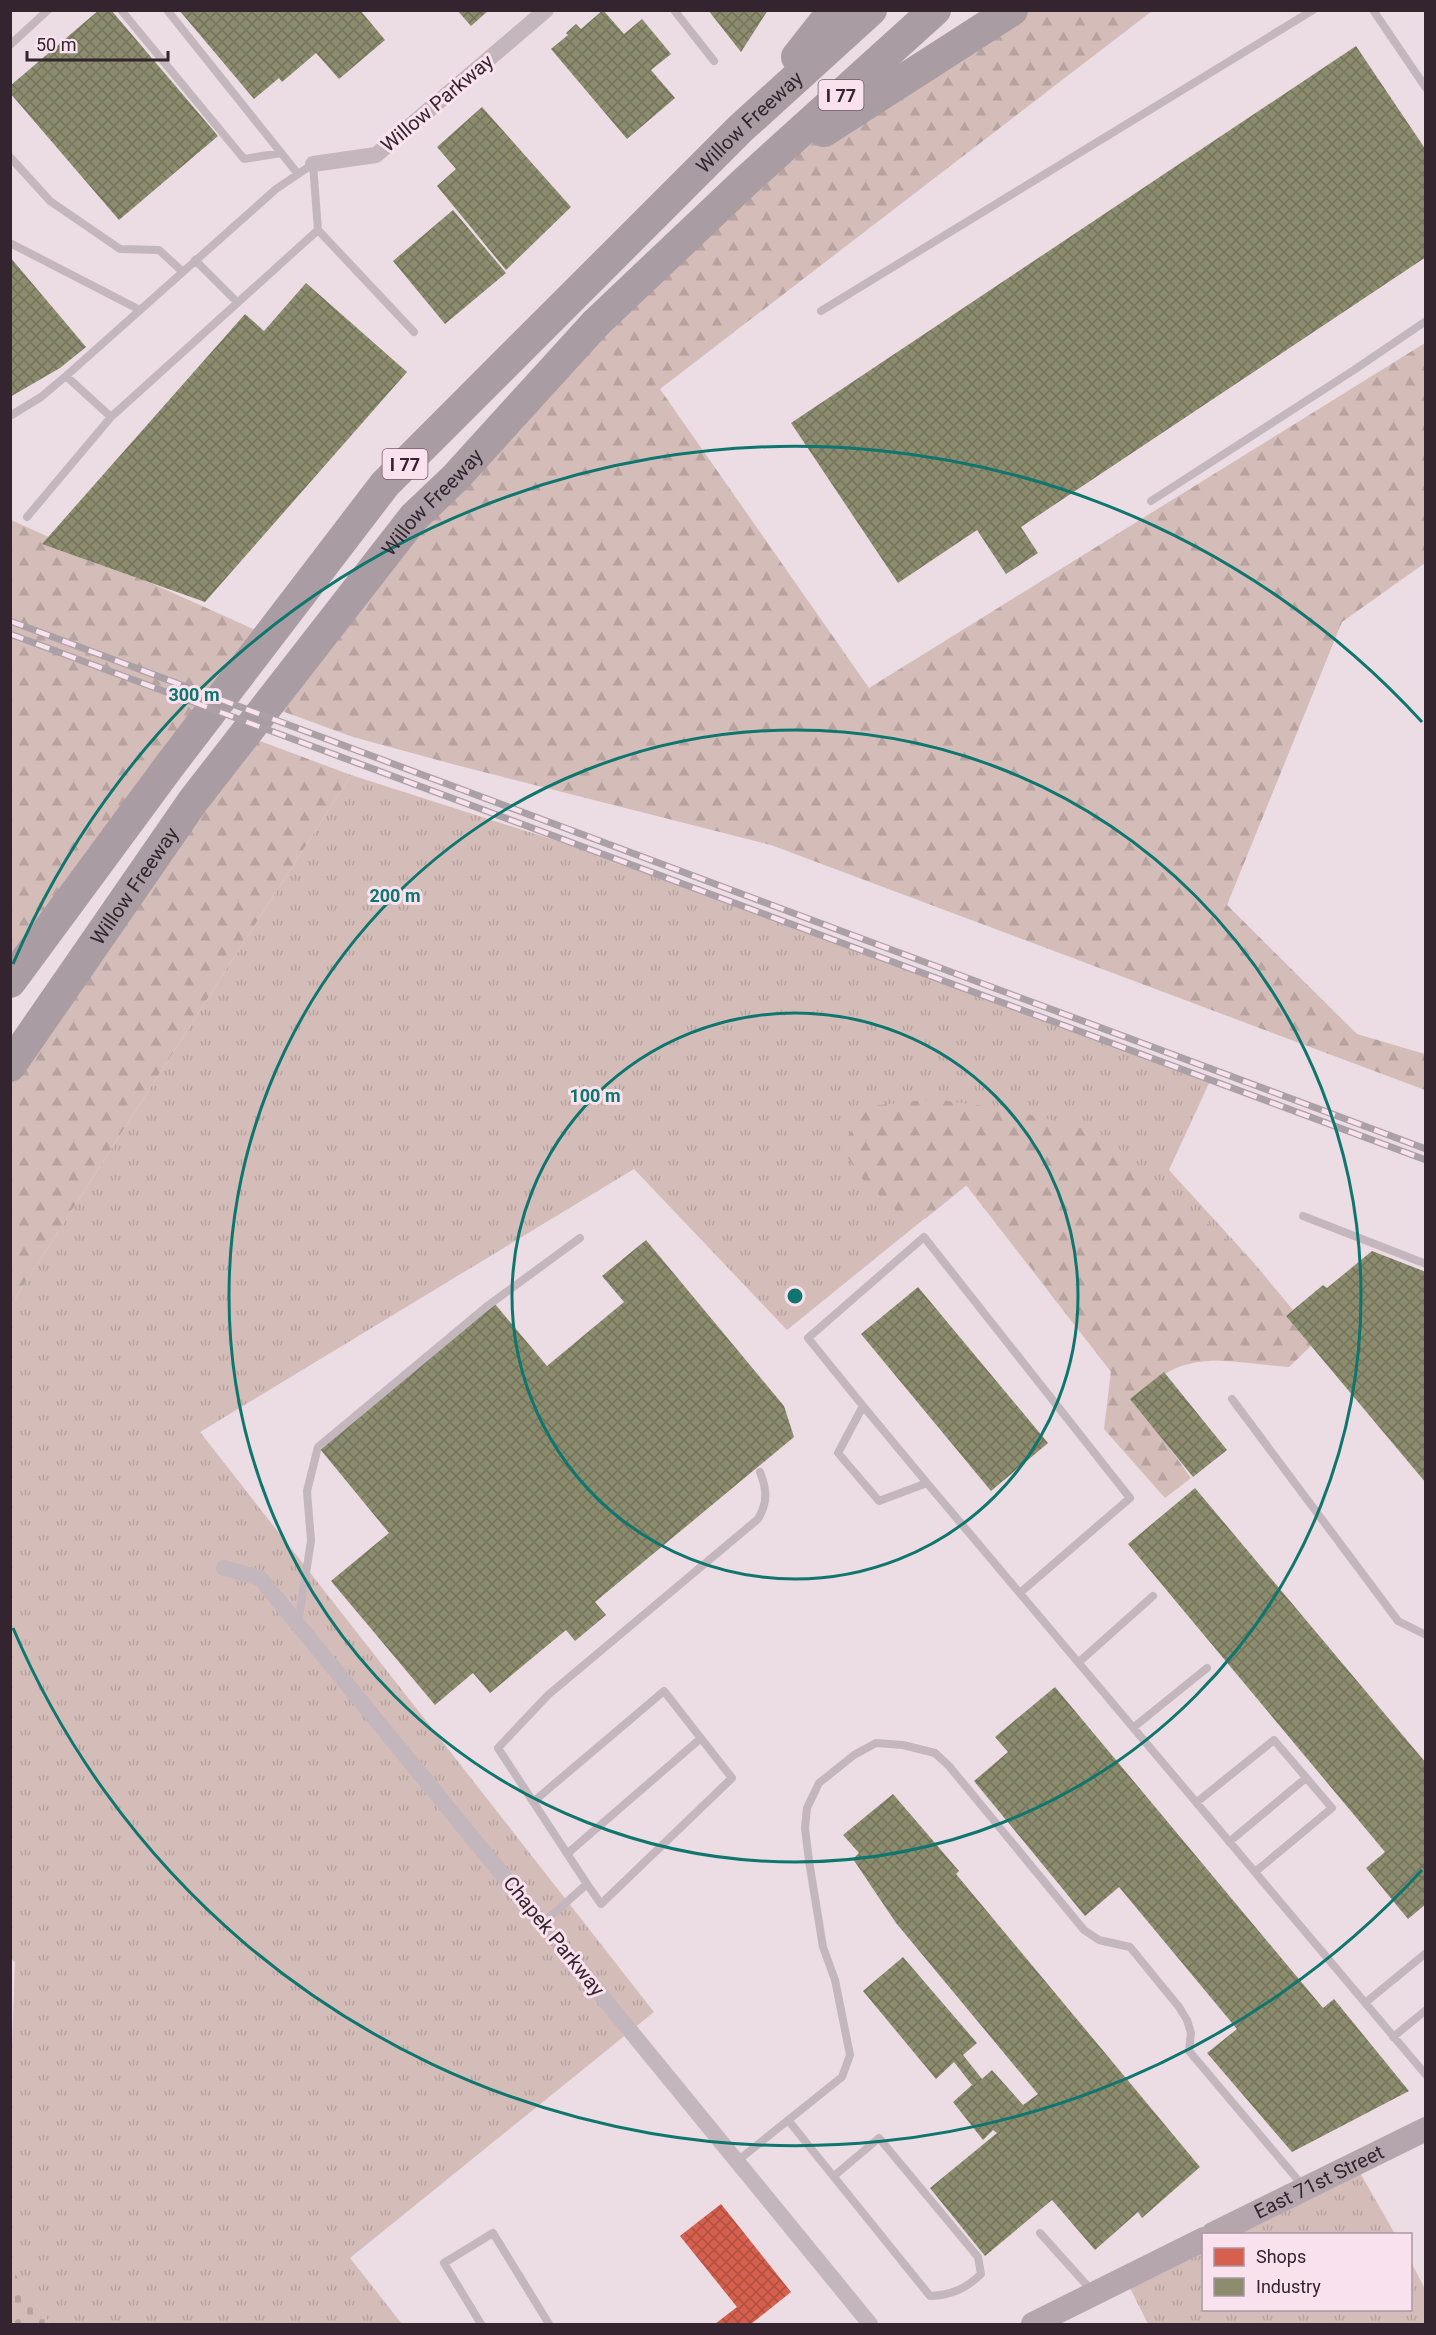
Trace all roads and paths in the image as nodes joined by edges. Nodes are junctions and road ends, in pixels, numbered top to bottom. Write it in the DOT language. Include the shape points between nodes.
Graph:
graph roads {
  1 [pos="48,10"];
  2 [pos="121,10"];
  3 [pos="167,10"];
  4 [pos="546,10"];
  5 [pos="674,10"];
  6 [pos="834,10"];
  7 [pos="871,10"];
  8 [pos="935,10"];
  9 [pos="1012,10"];
  10 [pos="1313,10"];
  11 [pos="1373,10"];
  12 [pos="10,45"];
  13 [pos="714,61"];
  14 [pos="1425,88"];
  15 [pos="740,129"];
  16 [pos="281,153"];
  17 [pos="10,157"];
  18 [pos="313,164"];
  19 [pos="298,174"];
  20 [pos="747,180"];
  21 [pos="318,230"];
  22 [pos="10,243"];
  23 [pos="195,260"];
  24 [pos="183,272"];
  25 [pos="237,302"];
  26 [pos="140,310"];
  27 [pos="821,311"];
  28 [pos="1425,321"];
  29 [pos="414,332"];
  30 [pos="66,376"];
  31 [pos="10,416"];
  32 [pos="111,417"];
  33 [pos="1150,501"];
  34 [pos="27,517"];
  35 [pos="10,982"];
  36 [pos="10,1066"];
  37 [pos="1303,1216"];
  38 [pos="580,1238"];
  39 [pos="1425,1264"];
  40 [pos="1232,1399"];
  41 [pos="863,1406"];
  42 [pos="760,1472"];
  43 [pos="927,1483"];
  44 [pos="224,1568"];
  45 [pos="1021,1592"];
  46 [pos="1153,1596"];
  47 [pos="298,1625"];
  48 [pos="1425,1635"];
  49 [pos="1079,1662"];
  50 [pos="1207,1668"];
  51 [pos="1134,1727"];
  52 [pos="700,1738"];
  53 [pos="1306,1778"];
  54 [pos="533,1802"];
  55 [pos="1197,1802"];
  56 [pos="1229,1842"];
  57 [pos="568,1853"];
  58 [pos="1255,1872"];
  59 [pos="587,1884"];
  60 [pos="543,1923"];
  61 [pos="1425,1953"];
  62 [pos="1365,2003"];
  63 [pos="1425,2010"];
  64 [pos="1393,2037"];
  65 [pos="1424,2070"];
  66 [pos="789,2120"];
  67 [pos="1425,2129"];
  68 [pos="736,2162"];
  69 [pos="834,2176"];
  70 [pos="1305,2189"];
  71 [pos="1040,2233"];
  72 [pos="1217,2233"];
  73 [pos="1202,2240"];
  74 [pos="1095,2294"];
  75 [pos="480,2325"];
  76 [pos="549,2325"];
  77 [pos="870,2325"];
  78 [pos="1033,2325"];
  1 -- 12 [label="lane"];
  2 -- 16 [label="lane" via="244,159"];
  3 -- 16 [label="lane"];
  4 -- 18 [label="street, Willow Parkway" via="376,155"];
  5 -- 13 [label="lane"];
  6 -- 15 [label="highway"];
  7 -- 15 [label="highway, Willow Freeway / I 77"];
  8 -- 20 [label="highway, Willow Freeway / I 77"];
  9 -- 20 [label="highway"];
  10 -- 27 [label="lane"];
  11 -- 14 [label="lane"];
  15 -- 35 [label="highway, Willow Freeway / I 77" via="385,484"];
  16 -- 19 [label="lane"];
  17 -- 24 [label="lane" via="50,201 120,249 159,250"];
  18 -- 19 [label="lane"];
  18 -- 21 [label="lane"];
  19 -- 23 [label="lane"];
  20 -- 36 [label="highway, Willow Freeway / I 77" via="596,323 456,477 414,517 194,801"];
  21 -- 25 [label="lane"];
  21 -- 29 [label="lane"];
  22 -- 26 [label="lane"];
  23 -- 24 [label="lane"];
  23 -- 25 [label="lane"];
  24 -- 26 [label="lane"];
  25 -- 32 [label="lane"];
  26 -- 30 [label="lane"];
  28 -- 33 [label="lane"];
  30 -- 31 [label="lane"];
  30 -- 32 [label="lane"];
  32 -- 34 [label="lane"];
  37 -- 39 [label="lane"];
  38 -- 47 [label="lane" via="486,1307 318,1447 307,1491 311,1541"];
  40 -- 48 [label="lane" via="1398,1621"];
  41 -- 43 [label="lane"];
  41 -- 43 [label="lane" via="838,1453 879,1501"];
  41 -- 45 [label="lane" via="808,1338 924,1237 1130,1498"];
  42 -- 54 [label="lane" via="766,1486 766,1504 758,1519 548,1695 498,1748"];
  43 -- 45 [label="lane"];
  44 -- 47 [label="street, Chapek Parkway" via="260,1578"];
  45 -- 49 [label="lane"];
  46 -- 49 [label="lane"];
  47 -- 60 [label="street, Chapek Parkway"];
  49 -- 51 [label="lane"];
  50 -- 51 [label="lane"];
  51 -- 55 [label="lane"];
  52 -- 54 [label="lane" via="664,1691"];
  52 -- 57 [label="lane"];
  52 -- 59 [label="lane" via="732,1778 601,1904"];
  53 -- 55 [label="lane" via="1274,1740"];
  53 -- 56 [label="lane"];
  53 -- 58 [label="lane" via="1332,1808"];
  54 -- 57 [label="lane"];
  55 -- 56 [label="lane"];
  56 -- 58 [label="lane"];
  57 -- 59 [label="lane"];
  58 -- 62 [label="lane"];
  59 -- 60 [label="lane"];
  60 -- 68 [label="street, Chapek Parkway"];
  61 -- 62 [label="lane"];
  62 -- 64 [label="lane"];
  63 -- 64 [label="lane"];
  64 -- 65 [label="lane"];
  66 -- 68 [label="lane"];
  66 -- 69 [label="lane"];
  66 -- 70 [label="lane" via="842,2077 850,2055 835,1980 823,1947 805,1828 807,1808 819,1783 855,1755 876,1743 903,1746 935,1753 949,1766 1084,1930 1099,1940 1130,1947 1187,2020 1191,2033 1189,2051"];
  67 -- 70 [label="main road, East 71st Street"];
  68 -- 77 [label="street, Chapek Parkway"];
  69 -- 69 [label="lane" via="930,2296 959,2291 981,2274 978,2257 879,2138"];
  70 -- 72 [label="main road, East 71st Street"];
  71 -- 74 [label="lane"];
  73 -- 74 [label="main road"];
  74 -- 78 [label="main road"];
  75 -- 76 [label="lane" via="444,2263 493,2233"];
}
